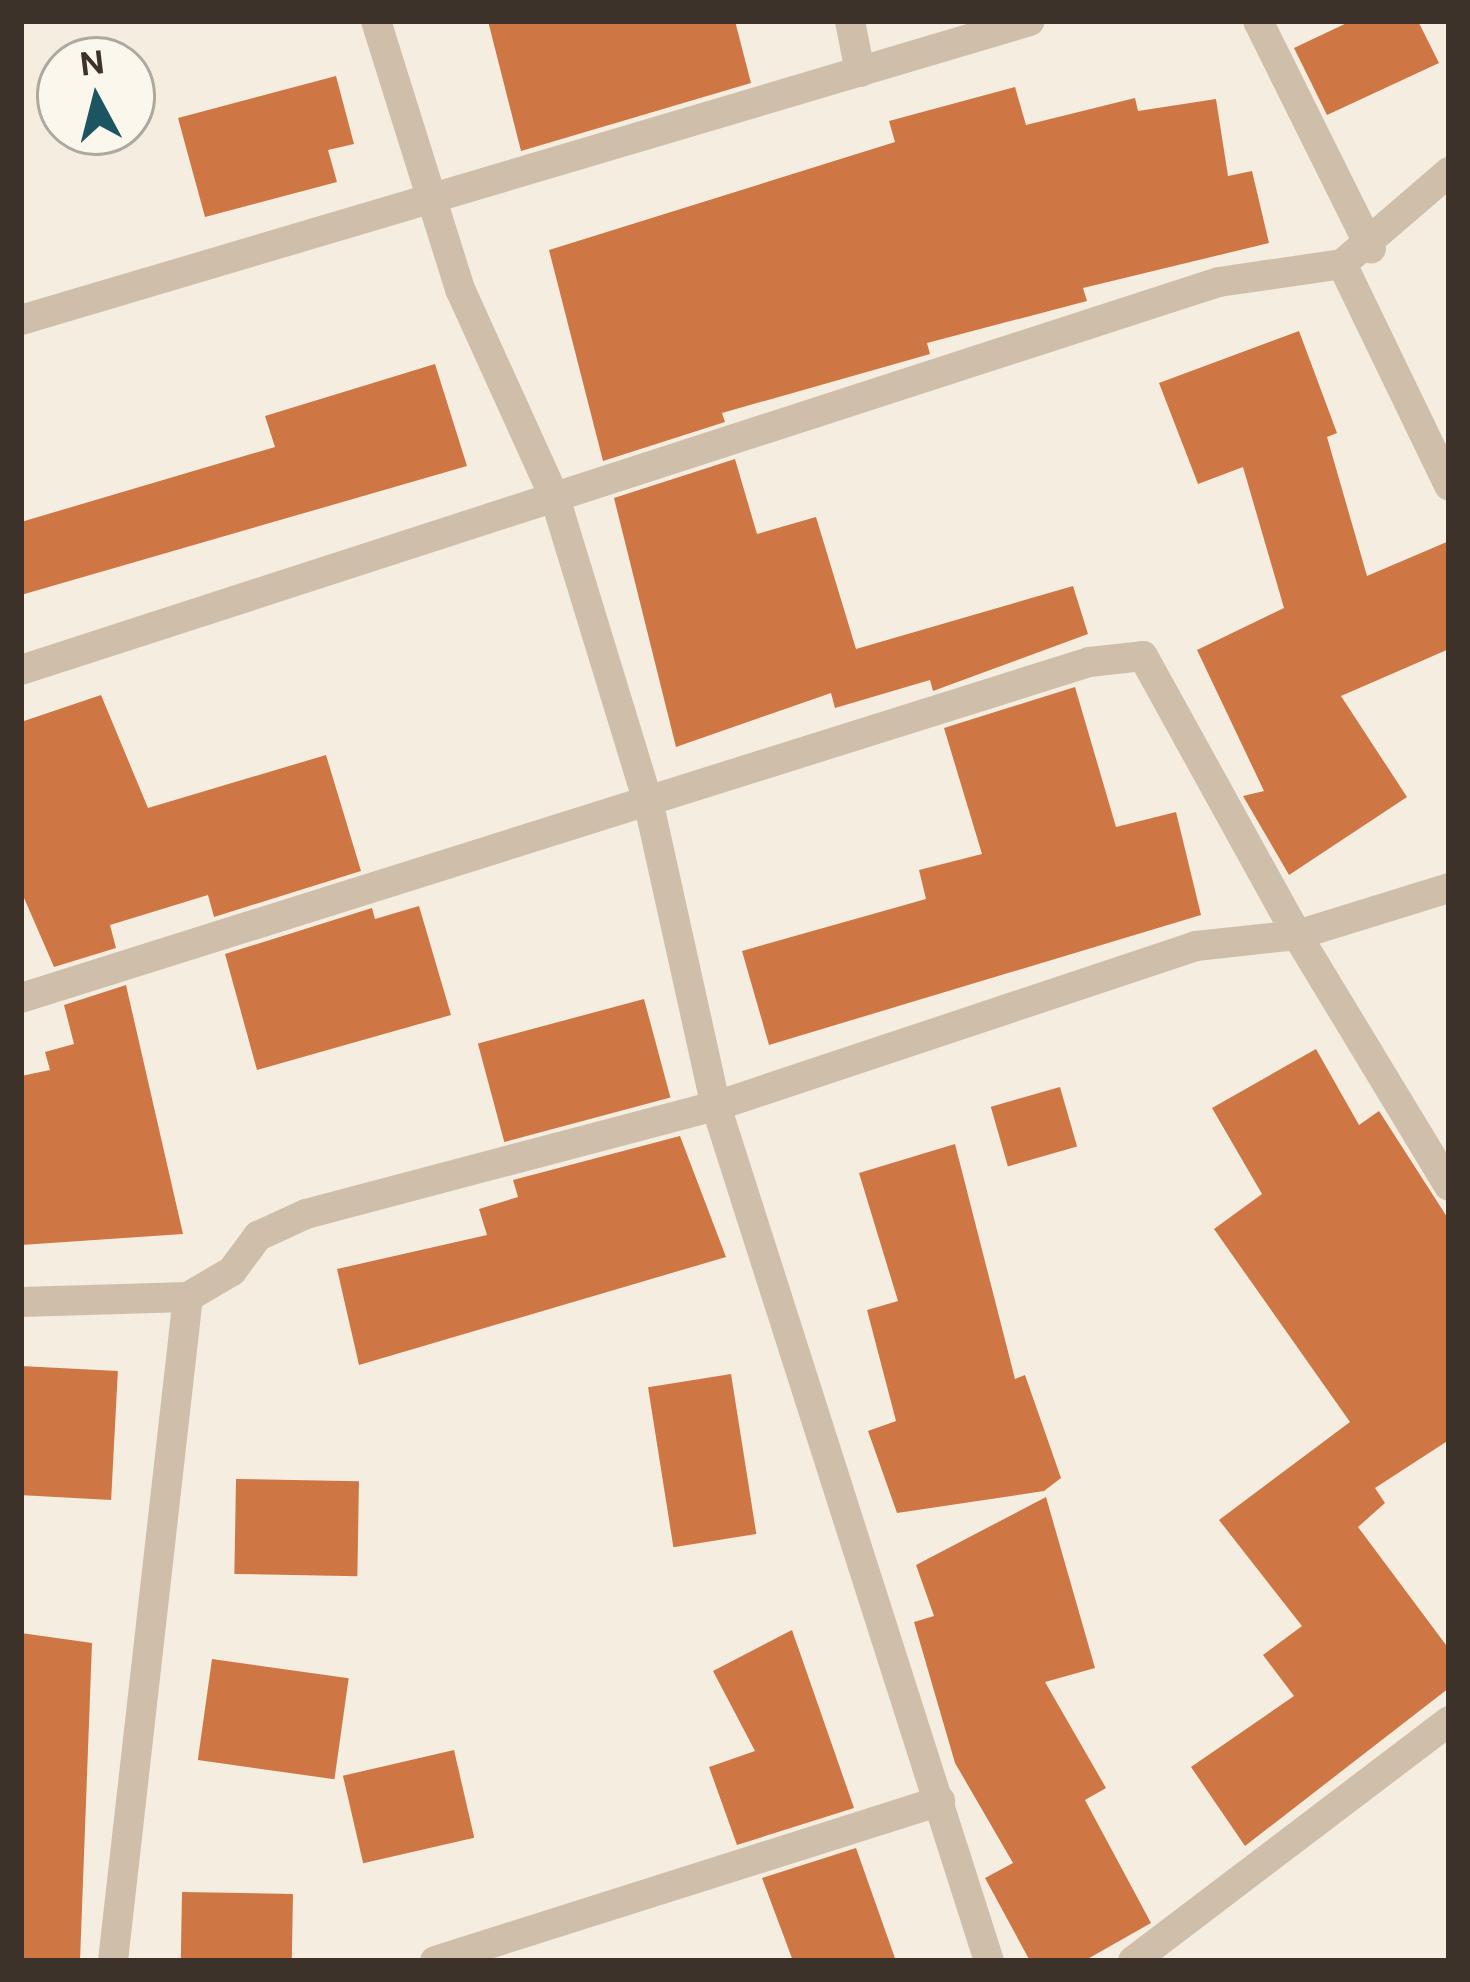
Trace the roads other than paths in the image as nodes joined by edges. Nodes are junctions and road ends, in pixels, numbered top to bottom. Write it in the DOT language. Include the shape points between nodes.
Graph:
graph roads {
  1 [pos="376,21"];
  2 [pos="850,21"];
  3 [pos="1030,21"];
  4 [pos="1258,21"];
  5 [pos="860,72"];
  6 [pos="1449,172"];
  7 [pos="431,197"];
  8 [pos="1371,249"];
  9 [pos="1342,264"];
  10 [pos="21,320"];
  11 [pos="1449,485"];
  12 [pos="556,501"];
  13 [pos="21,670"];
  14 [pos="649,805"];
  15 [pos="1449,888"];
  16 [pos="1297,935"];
  17 [pos="21,998"];
  18 [pos="716,1106"];
  19 [pos="1449,1186"];
  20 [pos="188,1298"];
  21 [pos="21,1302"];
  22 [pos="1449,1721"];
  23 [pos="940,1802"];
  24 [pos="112,1961"];
  25 [pos="434,1961"];
  26 [pos="989,1961"];
  27 [pos="1133,1961"];
  1 -- 7 [label="street"];
  2 -- 5 [label="street"];
  3 -- 5 [label="street"];
  4 -- 8 [label="street"];
  5 -- 7 [label="street"];
  6 -- 8 [label="street"];
  7 -- 10 [label="street"];
  7 -- 12 [label="street" via="460,289"];
  8 -- 9 [label="street"];
  9 -- 11 [label="street"];
  9 -- 12 [label="street" via="1219,282"];
  12 -- 13 [label="street"];
  12 -- 14 [label="street"];
  14 -- 16 [label="street" via="1089,662 1143,656"];
  14 -- 17 [label="street"];
  14 -- 18 [label="street"];
  15 -- 16 [label="street"];
  16 -- 18 [label="street" via="1175,952"];
  16 -- 19 [label="street"];
  18 -- 20 [label="street" via="306,1214 258,1236 232,1270"];
  18 -- 23 [label="street"];
  20 -- 21 [label="street"];
  20 -- 24 [label="street"];
  22 -- 27 [label="street"];
  23 -- 25 [label="street"];
  23 -- 26 [label="street"];
}
